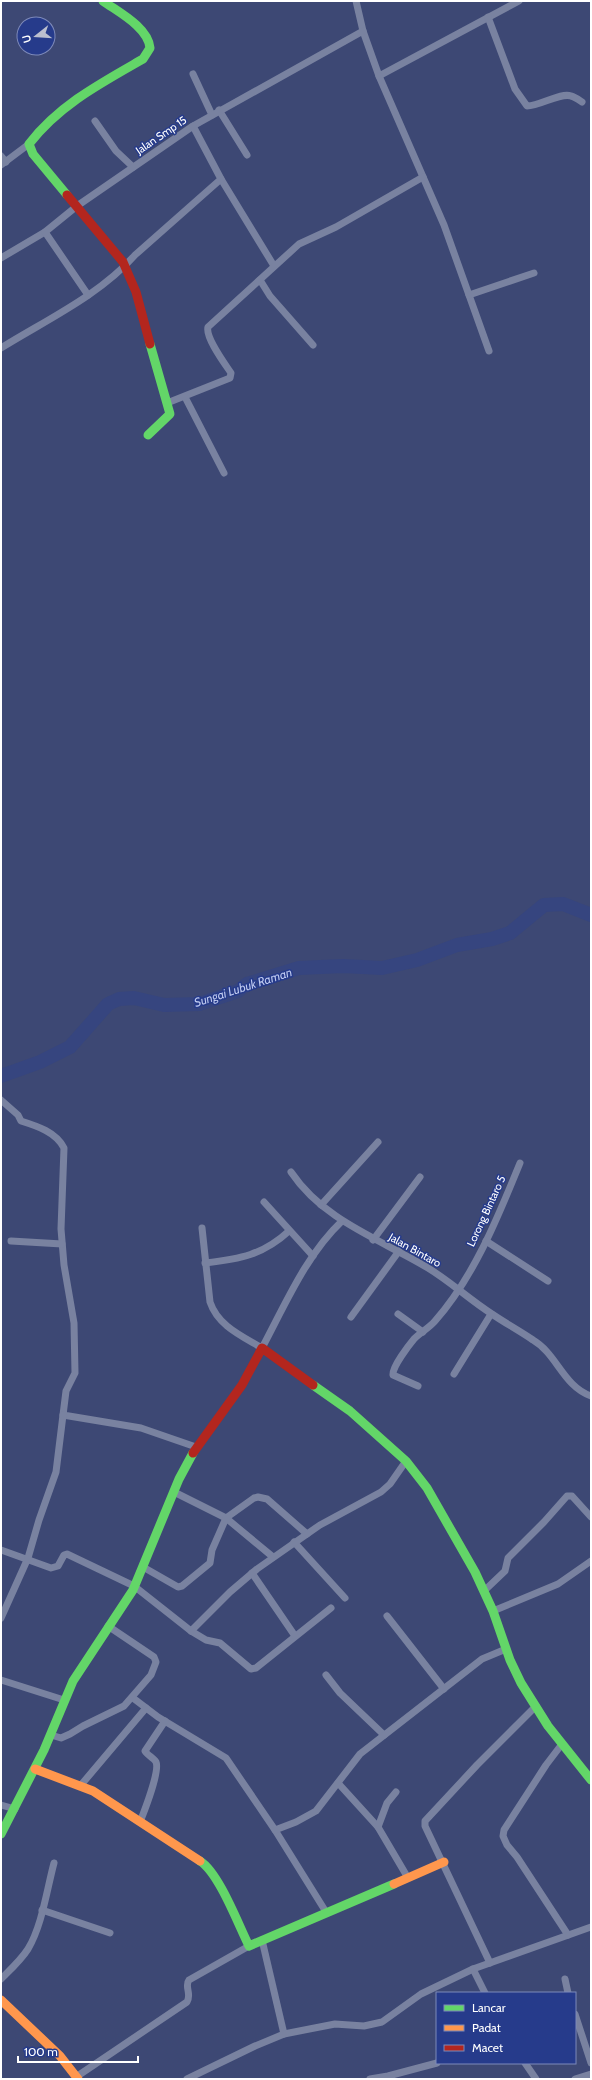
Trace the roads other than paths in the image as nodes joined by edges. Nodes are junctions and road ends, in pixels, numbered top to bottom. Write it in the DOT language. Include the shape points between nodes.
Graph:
graph roads {
  1 [pos="103,1"];
  2 [pos="356,1"];
  3 [pos="519,1"];
  4 [pos="488,17"];
  5 [pos="363,31"];
  6 [pos="193,74"];
  7 [pos="380,76"];
  8 [pos="582,102"];
  9 [pos="219,110"];
  10 [pos="212,115"];
  11 [pos="95,121"];
  12 [pos="193,126"];
  13 [pos="29,144"];
  14 [pos="247,155"];
  15 [pos="1,156"];
  16 [pos="4,164"];
  17 [pos="132,167"];
  18 [pos="423,177"];
  19 [pos="221,179"];
  20 [pos="77,206"];
  21 [pos="45,232"];
  22 [pos="1,258"];
  23 [pos="274,266"];
  24 [pos="125,267"];
  25 [pos="534,273"];
  26 [pos="260,280"];
  27 [pos="88,294"];
  28 [pos="469,295"];
  29 [pos="313,345"];
  30 [pos="1,348"];
  31 [pos="488,351"];
  32 [pos="185,397"];
  33 [pos="167,403"];
  34 [pos="148,435"];
  35 [pos="224,473"];
  36 [pos="1,1100"];
  37 [pos="378,1142"];
  38 [pos="520,1163"];
  39 [pos="292,1172"];
  40 [pos="420,1177"];
  41 [pos="264,1202"];
  42 [pos="321,1205"];
  43 [pos="342,1221"];
  44 [pos="202,1228"];
  45 [pos="289,1231"];
  46 [pos="373,1240"];
  47 [pos="11,1241"];
  48 [pos="486,1241"];
  49 [pos="62,1244"];
  50 [pos="399,1251"];
  51 [pos="313,1256"];
  52 [pos="205,1263"];
  53 [pos="548,1281"];
  54 [pos="459,1289"];
  55 [pos="398,1314"];
  56 [pos="491,1314"];
  57 [pos="351,1317"];
  58 [pos="423,1332"];
  59 [pos="262,1348"];
  60 [pos="454,1374"];
  61 [pos="418,1386"];
  62 [pos="591,1396"];
  63 [pos="63,1415"];
  64 [pos="196,1447"];
  65 [pos="406,1461"];
  66 [pos="174,1492"];
  67 [pos="591,1517"];
  68 [pos="226,1518"];
  69 [pos="307,1534"];
  70 [pos="294,1542"];
  71 [pos="1,1550"];
  72 [pos="274,1557"];
  73 [pos="28,1558"];
  74 [pos="591,1561"];
  75 [pos="143,1567"];
  76 [pos="252,1573"];
  77 [pos="134,1586"];
  78 [pos="484,1591"];
  79 [pos="345,1598"];
  80 [pos="331,1608"];
  81 [pos="493,1611"];
  82 [pos="387,1616"];
  83 [pos="1,1618"];
  84 [pos="108,1626"];
  85 [pos="191,1630"];
  86 [pos="295,1636"];
  87 [pos="506,1649"];
  88 [pos="326,1675"];
  89 [pos="1,1680"];
  90 [pos="444,1689"];
  91 [pos="133,1698"];
  92 [pos="64,1700"];
  93 [pos="536,1706"];
  94 [pos="146,1708"];
  95 [pos="165,1721"];
  96 [pos="51,1735"];
  97 [pos="384,1735"];
  98 [pos="562,1744"];
  99 [pos="35,1769"];
  100 [pos="591,1780"];
  101 [pos="338,1783"];
  102 [pos="81,1785"];
  103 [pos="396,1792"];
  104 [pos="1,1805"];
  105 [pos="14,1809"];
  106 [pos="140,1822"];
  107 [pos="378,1827"];
  108 [pos="275,1830"];
  109 [pos="1,1834"];
  110 [pos="444,1862"];
  111 [pos="54,1863"];
  112 [pos="408,1878"];
  113 [pos="42,1910"];
  114 [pos="326,1912"];
  115 [pos="591,1927"];
  116 [pos="110,1933"];
  117 [pos="568,1935"];
  118 [pos="262,1940"];
  119 [pos="249,1946"];
  120 [pos="490,1963"];
  121 [pos="473,1969"];
  122 [pos="1,1979"];
  123 [pos="564,1979"];
  124 [pos="484,1992"];
  125 [pos="568,1992"];
  126 [pos="1,2000"];
  127 [pos="576,2017"];
  128 [pos="284,2034"];
  129 [pos="436,2062"];
  130 [pos="591,2063"];
  131 [pos="526,2064"];
  132 [pos="591,2074"];
  133 [pos="77,2078"];
  134 [pos="187,2079"];
  135 [pos="370,2079"];
  136 [pos="536,2079"];
  137 [pos="575,2079"];
  1 -- 13 [label="street" via="142,32 150,47 148,53 143,59 80,96 48,122"];
  2 -- 5 [label="street"];
  3 -- 4 [label="street"];
  4 -- 7 [label="street"];
  4 -- 8 [label="street" via="515,89 527,106 538,105 566,95"];
  5 -- 7 [label="street"];
  5 -- 9 [label="street, Jalan Smp 15"];
  6 -- 10 [label="street"];
  7 -- 18 [label="street"];
  9 -- 10 [label="street, Jalan Smp 15"];
  9 -- 14 [label="street"];
  10 -- 12 [label="street, Jalan Smp 15"];
  11 -- 17 [label="street"];
  12 -- 17 [label="street, Jalan Smp 15"];
  12 -- 19 [label="street"];
  13 -- 16 [label="street"];
  13 -- 20 [label="street" via="33,154"];
  15 -- 16 [label="street"];
  17 -- 20 [label="street, Jalan Smp 15"];
  18 -- 23 [label="street" via="336,227 299,244"];
  18 -- 28 [label="street" via="444,225"];
  19 -- 23 [label="street"];
  19 -- 24 [label="street" via="135,255"];
  20 -- 21 [label="street, Jalan Smp 15"];
  20 -- 24 [label="street"];
  21 -- 22 [label="street, Jalan Smp 15"];
  21 -- 27 [label="street"];
  23 -- 26 [label="street"];
  24 -- 27 [label="street"];
  24 -- 33 [label="street" via="136,292"];
  25 -- 28 [label="street"];
  26 -- 29 [label="street" via="270,296"];
  26 -- 32 [label="street" via="207,330 231,373 230,378"];
  27 -- 30 [label="street"];
  28 -- 31 [label="street"];
  32 -- 33 [label="street"];
  32 -- 35 [label="street"];
  33 -- 34 [label="street" via="170,414"];
  36 -- 49 [label="street" via="21,1121 41,1128 60,1140 64,1148"];
  37 -- 42 [label="street"];
  38 -- 48 [label="street, Lorong Bintaro 5"];
  39 -- 42 [label="street, Jalan Bintaro"];
  40 -- 46 [label="street"];
  41 -- 45 [label="street"];
  42 -- 43 [label="street, Jalan Bintaro"];
  43 -- 46 [label="street, Jalan Bintaro" via="354,1226"];
  43 -- 51 [label="street"];
  44 -- 52 [label="street"];
  45 -- 51 [label="street"];
  45 -- 52 [label="street" via="273,1244 253,1254"];
  46 -- 50 [label="street, Jalan Bintaro"];
  47 -- 49 [label="street"];
  48 -- 53 [label="street"];
  48 -- 54 [label="street, Lorong Bintaro 5"];
  49 -- 63 [label="street" via="74,1317 75,1368 66,1391"];
  50 -- 54 [label="street, Jalan Bintaro"];
  50 -- 57 [label="street"];
  51 -- 59 [label="street"];
  52 -- 59 [label="street" via="210,1302 216,1316 229,1328"];
  54 -- 56 [label="street, Jalan Bintaro"];
  54 -- 58 [label="street, Lorong Bintaro 5" via="436,1320"];
  55 -- 58 [label="street"];
  56 -- 60 [label="street"];
  56 -- 62 [label="street, Jalan Bintaro" via="536,1341 576,1388"];
  58 -- 61 [label="street, Lorong Bintaro 5" via="415,1338 393,1371 396,1377"];
  59 -- 64 [label="street" via="242,1385"];
  59 -- 65 [label="street" via="350,1411"];
  63 -- 64 [label="street" via="141,1428"];
  63 -- 73 [label="street" via="56,1472"];
  64 -- 66 [label="street"];
  65 -- 69 [label="street" via="381,1492"];
  65 -- 78 [label="street" via="427,1488"];
  66 -- 68 [label="street"];
  66 -- 75 [label="street"];
  67 -- 78 [label="street" via="572,1496 567,1496 508,1558 506,1571"];
  68 -- 69 [label="street" via="250,1500 262,1497"];
  68 -- 72 [label="street"];
  68 -- 75 [label="street" via="216,1540 210,1563 182,1586 178,1587"];
  69 -- 70 [label="street"];
  70 -- 72 [label="street"];
  70 -- 79 [label="street"];
  71 -- 73 [label="street"];
  72 -- 76 [label="street"];
  73 -- 77 [label="street" via="53,1568 58,1566 67,1554"];
  73 -- 83 [label="street"];
  74 -- 81 [label="street" via="558,1584"];
  75 -- 77 [label="street"];
  76 -- 85 [label="street"];
  76 -- 86 [label="street"];
  77 -- 84 [label="street" via="126,1602"];
  77 -- 85 [label="street"];
  78 -- 81 [label="street"];
  80 -- 86 [label="street"];
  81 -- 87 [label="street"];
  82 -- 90 [label="street"];
  84 -- 91 [label="street" via="155,1659 155,1667"];
  84 -- 92 [label="street"];
  85 -- 86 [label="street" via="206,1640 220,1643 253,1669"];
  87 -- 90 [label="street" via="482,1659"];
  87 -- 93 [label="street" via="520,1683"];
  88 -- 97 [label="street" via="340,1693"];
  89 -- 92 [label="street"];
  90 -- 97 [label="street"];
  91 -- 94 [label="street"];
  91 -- 96 [label="street" via="113,1713 70,1734 60,1738"];
  92 -- 96 [label="street"];
  93 -- 98 [label="street"];
  93 -- 110 [label="street" via="425,1821 425,1826"];
  94 -- 95 [label="street"];
  94 -- 102 [label="street"];
  95 -- 106 [label="street" via="145,1751 155,1760 156,1768 149,1799"];
  95 -- 108 [label="street" via="226,1758"];
  96 -- 99 [label="street"];
  97 -- 101 [label="street" via="360,1754"];
  98 -- 100 [label="street"];
  98 -- 117 [label="street" via="541,1771 504,1830 503,1836"];
  99 -- 102 [label="street"];
  99 -- 105 [label="street"];
  101 -- 107 [label="street"];
  101 -- 108 [label="street" via="316,1811"];
  102 -- 106 [label="street"];
  103 -- 107 [label="street" via="387,1803"];
  104 -- 105 [label="street"];
  105 -- 109 [label="street"];
  106 -- 119 [label="street" via="207,1864"];
  107 -- 112 [label="street"];
  108 -- 114 [label="street"];
  110 -- 112 [label="street"];
  110 -- 120 [label="street"];
  111 -- 113 [label="street"];
  112 -- 114 [label="street"];
  113 -- 116 [label="street"];
  113 -- 122 [label="street" via="29,1948"];
  114 -- 118 [label="street"];
  115 -- 117 [label="street"];
  117 -- 120 [label="street"];
  118 -- 119 [label="street"];
  118 -- 128 [label="street"];
  119 -- 133 [label="street" via="189,1980 186,1984 190,1997 187,2002"];
  120 -- 121 [label="street"];
  121 -- 124 [label="street"];
  121 -- 128 [label="street" via="421,1994 382,2022 364,2026 335,2024"];
  123 -- 125 [label="street"];
  126 -- 133 [label="street" via="51,2047"];
  127 -- 130 [label="street"];
  128 -- 134 [label="street"];
  129 -- 135 [label="street"];
  131 -- 136 [label="street"];
  132 -- 137 [label="street"];
}
